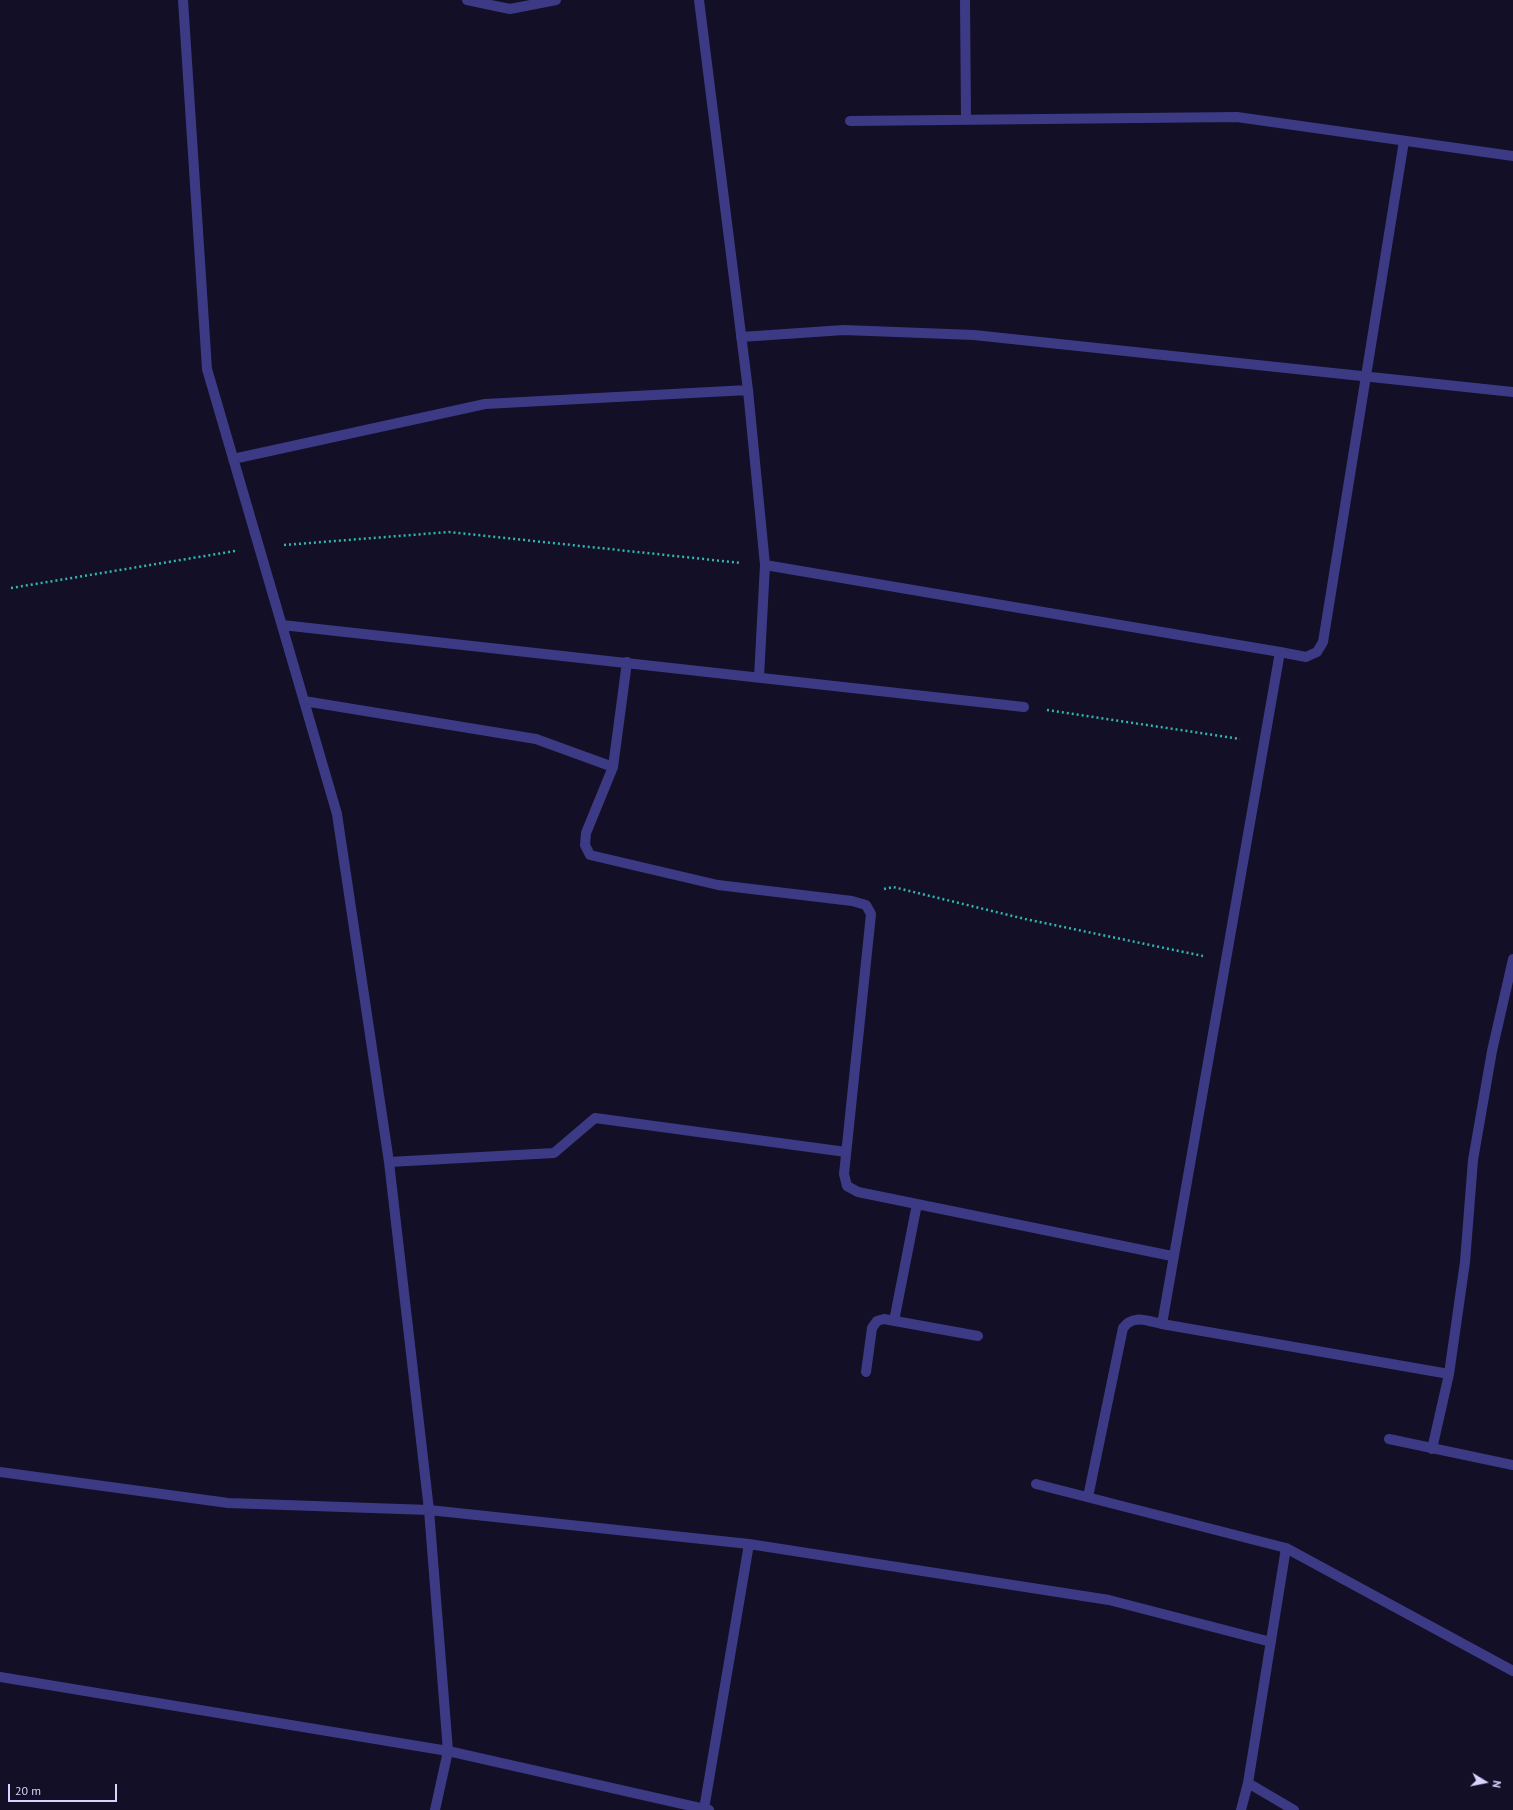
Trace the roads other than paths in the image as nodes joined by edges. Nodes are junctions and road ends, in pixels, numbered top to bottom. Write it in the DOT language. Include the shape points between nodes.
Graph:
graph roads {
  1 [pos="182,0"];
  2 [pos="467,0"];
  3 [pos="556,0"];
  4 [pos="699,0"];
  5 [pos="965,0"];
  6 [pos="966,120"];
  7 [pos="850,121"];
  8 [pos="1404,141"];
  9 [pos="1513,156"];
  10 [pos="741,337"];
  11 [pos="1366,377"];
  12 [pos="748,390"];
  13 [pos="1513,392"];
  14 [pos="234,459"];
  15 [pos="765,565"];
  16 [pos="282,625"];
  17 [pos="1280,652"];
  18 [pos="627,662"];
  19 [pos="758,677"];
  20 [pos="304,701"];
  21 [pos="1024,707"];
  22 [pos="613,767"];
  23 [pos="1513,959"];
  24 [pos="846,1152"];
  25 [pos="389,1162"];
  26 [pos="917,1204"];
  27 [pos="1172,1256"];
  28 [pos="894,1321"];
  29 [pos="1162,1324"];
  30 [pos="978,1336"];
  31 [pos="866,1372"];
  32 [pos="1449,1374"];
  33 [pos="1389,1439"];
  34 [pos="1432,1449"];
  35 [pos="1513,1465"];
  36 [pos="0,1472"];
  37 [pos="1036,1484"];
  38 [pos="1088,1498"];
  39 [pos="429,1510"];
  40 [pos="749,1544"];
  41 [pos="1286,1548"];
  42 [pos="1271,1642"];
  43 [pos="1513,1671"];
  44 [pos="0,1677"];
  45 [pos="448,1751"];
  46 [pos="1248,1783"];
  47 [pos="686,1808"];
  48 [pos="434,1810"];
  49 [pos="706,1810"];
  50 [pos="1241,1810"];
  51 [pos="1294,1810"];
  1 -- 14 [label="street" via="207,369"];
  2 -- 3 [label="street" via="510,9"];
  4 -- 10 [label="street"];
  5 -- 6 [label="street"];
  6 -- 7 [label="street"];
  6 -- 8 [label="street" via="1237,117"];
  8 -- 9 [label="street"];
  8 -- 11 [label="street"];
  10 -- 11 [label="street" via="844,330 974,335"];
  10 -- 12 [label="street"];
  11 -- 13 [label="street"];
  11 -- 17 [label="street" via="1323,642 1317,652 1306,656"];
  12 -- 14 [label="street" via="484,404"];
  12 -- 15 [label="street"];
  14 -- 16 [label="street"];
  15 -- 17 [label="street"];
  15 -- 19 [label="street"];
  16 -- 18 [label="street"];
  16 -- 20 [label="street"];
  17 -- 27 [label="street"];
  18 -- 19 [label="street"];
  18 -- 22 [label="street"];
  19 -- 21 [label="street"];
  20 -- 22 [label="street" via="536,739"];
  20 -- 25 [label="street" via="337,814"];
  22 -- 24 [label="street" via="586,833 585,845 590,855 718,885 852,901 866,905 871,914"];
  23 -- 32 [label="street" via="1492,1051 1474,1160 1465,1262"];
  24 -- 25 [label="street" via="595,1118 554,1153"];
  24 -- 26 [label="street" via="844,1174 847,1186 858,1192"];
  25 -- 39 [label="street"];
  26 -- 27 [label="street"];
  26 -- 28 [label="street"];
  27 -- 29 [label="street"];
  28 -- 30 [label="street"];
  28 -- 31 [label="street" via="877,1321 872,1328"];
  29 -- 32 [label="street"];
  29 -- 38 [label="street" via="1135,1319 1128,1321 1123,1328"];
  32 -- 34 [label="street"];
  33 -- 34 [label="street"];
  34 -- 35 [label="street"];
  36 -- 39 [label="street" via="228,1503"];
  37 -- 38 [label="street"];
  38 -- 41 [label="street"];
  39 -- 40 [label="street"];
  39 -- 45 [label="street"];
  40 -- 42 [label="street" via="1109,1600"];
  40 -- 49 [label="street"];
  41 -- 42 [label="street"];
  41 -- 43 [label="street"];
  42 -- 46 [label="street"];
  44 -- 45 [label="street"];
  45 -- 47 [label="street"];
  45 -- 48 [label="street"];
  46 -- 50 [label="street"];
  46 -- 51 [label="street"];
  47 -- 49 [label="street"];
}
